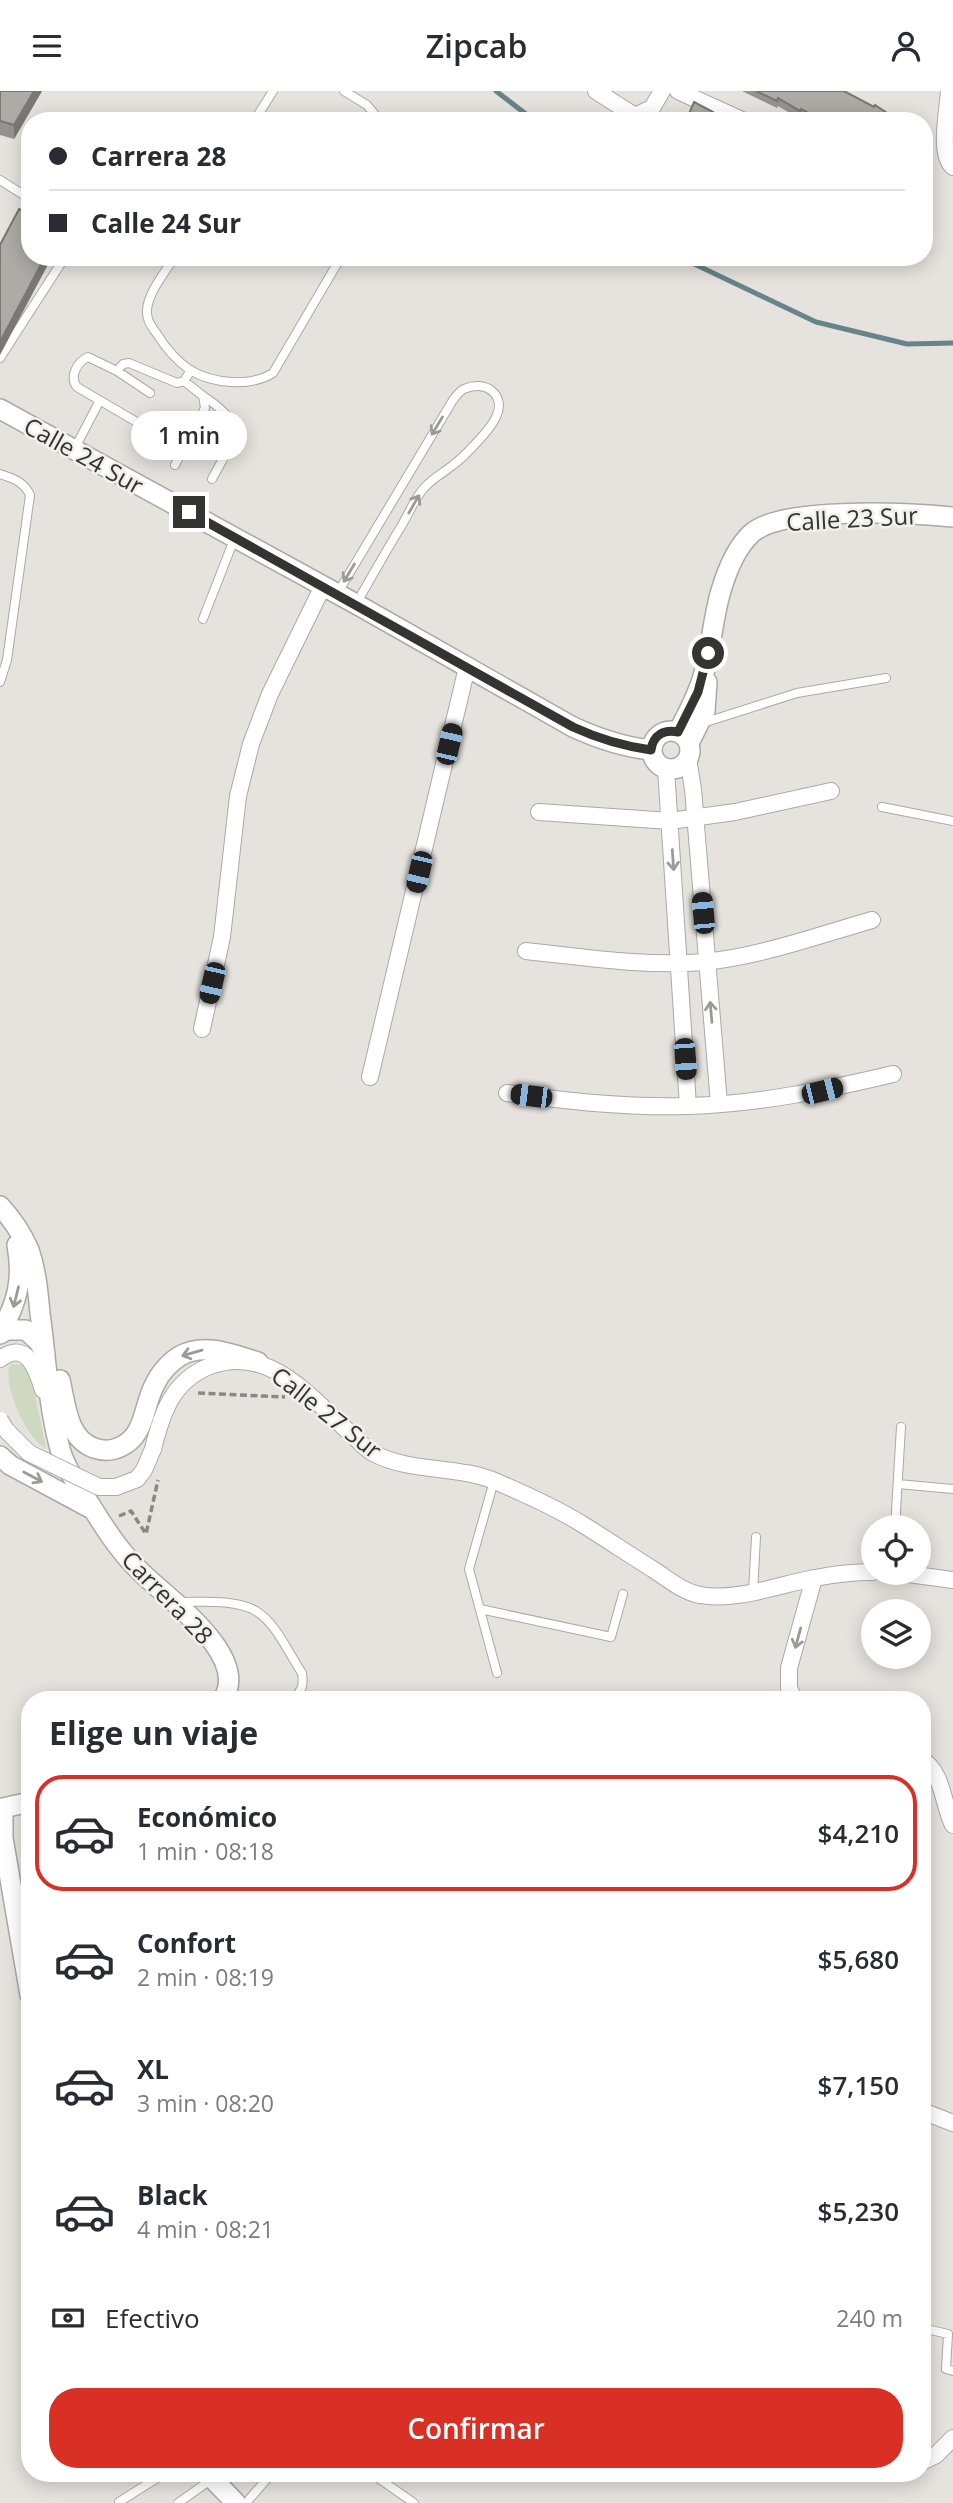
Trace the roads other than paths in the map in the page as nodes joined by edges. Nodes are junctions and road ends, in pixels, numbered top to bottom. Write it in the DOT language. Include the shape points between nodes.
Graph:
graph roads {
  1 [pos="273,91"];
  2 [pos="344,91"];
  3 [pos="596,91"];
  4 [pos="662,91"];
  5 [pos="678,91"];
  6 [pos="949,91"];
  7 [pos="260,112"];
  8 [pos="373,112"];
  9 [pos="629,112"];
  10 [pos="644,112"];
  11 [pos="724,112"];
  12 [pos="953,167"];
  13 [pos="0,180"];
  14 [pos="21,193"];
  15 [pos="59,266"];
  16 [pos="169,266"];
  17 [pos="336,266"];
  18 [pos="0,358"];
  19 [pos="117,370"];
  20 [pos="191,370"];
  21 [pos="184,381"];
  22 [pos="150,393"];
  23 [pos="203,396"];
  24 [pos="99,402"];
  25 [pos="0,410"];
  26 [pos="135,421"];
  27 [pos="75,448"];
  28 [pos="175,465"];
  29 [pos="0,474"];
  30 [pos="212,479"];
  31 [pos="953,517"];
  32 [pos="235,537"];
  33 [pos="330,590"];
  34 [pos="356,604"];
  35 [pos="203,619"];
  36 [pos="467,667"];
  37 [pos="705,671"];
  38 [pos="886,678"];
  39 [pos="0,682"];
  40 [pos="701,723"];
  41 [pos="685,745"];
  42 [pos="651,750"];
  43 [pos="666,769"];
  44 [pos="831,790"];
  45 [pos="882,807"];
  46 [pos="539,812"];
  47 [pos="695,818"];
  48 [pos="670,821"];
  49 [pos="953,821"];
  50 [pos="872,921"];
  51 [pos="526,951"];
  52 [pos="707,961"];
  53 [pos="679,964"];
  54 [pos="202,1029"];
  55 [pos="894,1073"];
  56 [pos="370,1077"];
  57 [pos="507,1093"];
  58 [pos="719,1104"];
  59 [pos="688,1106"];
  60 [pos="2,1209"];
  61 [pos="36,1279"];
  62 [pos="0,1333"];
  63 [pos="45,1354"];
  64 [pos="8,1356"];
  65 [pos="258,1362"];
  66 [pos="0,1420"];
  67 [pos="901,1427"];
  68 [pos="57,1436"];
  69 [pos="0,1456"];
  70 [pos="494,1481"];
  71 [pos="898,1484"];
  72 [pos="953,1489"];
  73 [pos="94,1510"];
  74 [pos="896,1515"];
  75 [pos="756,1537"];
  76 [pos="861,1572"];
  77 [pos="931,1577"];
  78 [pos="814,1578"];
  79 [pos="953,1580"];
  80 [pos="754,1591"];
  81 [pos="623,1594"];
  82 [pos="175,1602"];
  83 [pos="481,1609"];
  84 [pos="498,1673"];
  85 [pos="227,1691"];
  86 [pos="301,1691"];
  87 [pos="790,1691"];
  88 [pos="931,1768"];
  89 [pos="21,1804"];
  90 [pos="2,1808"];
  91 [pos="953,1825"];
  92 [pos="21,1943"];
  93 [pos="931,2114"];
  94 [pos="953,2123"];
  95 [pos="931,2330"];
  96 [pos="953,2371"];
  97 [pos="953,2438"];
  98 [pos="931,2458"];
  99 [pos="151,2482"];
  100 [pos="202,2482"];
  101 [pos="215,2482"];
  102 [pos="264,2482"];
  103 [pos="384,2482"];
  104 [pos="119,2502"];
  105 [pos="178,2503"];
  106 [pos="236,2503"];
  107 [pos="246,2503"];
  108 [pos="414,2503"];
  1 -- 7 [label="lane"];
  2 -- 8 [label="lane"];
  3 -- 9 [label="street"];
  4 -- 10 [label="street" via="652,108"];
  5 -- 11 [label="street"];
  6 -- 12 [label="street" via="944,152"];
  13 -- 14 [label="lane"];
  15 -- 18 [label="lane"];
  16 -- 20 [label="lane" via="150,299 148,321 165,346"];
  17 -- 20 [label="lane" via="273,373 247,382 219,380"];
  19 -- 21 [label="lane" via="129,363 177,383"];
  19 -- 22 [label="lane"];
  19 -- 24 [label="lane" via="88,356 72,376 77,387"];
  20 -- 21 [label="lane"];
  21 -- 23 [label="lane"];
  23 -- 28 [label="lane" via="205,408"];
  23 -- 30 [label="lane" via="223,409 232,422 231,444"];
  24 -- 26 [label="lane"];
  24 -- 27 [label="lane"];
  25 -- 27 [label="street, Calle 24 Sur"];
  27 -- 32 [label="street, Calle 24 Sur"];
  29 -- 39 [label="lane" via="15,479 30,495"];
  31 -- 37 [label="street, Calle 23 Sur" via="915,513 801,517 753,531 727,571"];
  32 -- 33 [label="street, Calle 24 Sur"];
  32 -- 35 [label="lane"];
  33 -- 34 [label="street, Calle 24 Sur"];
  34 -- 33 [label="lane, one-way" via="422,490 454,464 498,416 500,404 488,387 462,390 453,400"];
  33 -- 54 [label="street" via="270,694 251,744 238,796 222,937"];
  34 -- 36 [label="street, Calle 24 Sur"];
  36 -- 42 [label="street, Calle 24 Sur" via="598,739"];
  36 -- 56 [label="street"];
  37 -- 40 [label="street" via="707,697"];
  37 -- 41 [label="street"];
  38 -- 40 [label="lane" via="797,693"];
  40 -- 41 [label="street"];
  41 -- 42 [label="street" via="666,731 655,738"];
  41 -- 43 [label="street" via="682,765"];
  41 -- 47 [label="street"];
  42 -- 43 [label="street" via="655,762"];
  43 -- 48 [label="street"];
  44 -- 47 [label="street"];
  45 -- 49 [label="lane"];
  46 -- 48 [label="street"];
  47 -- 48 [label="street"];
  47 -- 52 [label="street"];
  48 -- 53 [label="street, one-way"];
  50 -- 52 [label="street"];
  51 -- 53 [label="street"];
  52 -- 53 [label="street"];
  58 -- 52 [label="street, one-way"];
  53 -- 59 [label="street"];
  55 -- 58 [label="street" via="822,1091"];
  57 -- 59 [label="street" via="580,1103"];
  58 -- 59 [label="street"];
  60 -- 61 [label="street" via="29,1250"];
  60 -- 62 [label="street, one-way" via="17,1239 20,1277 18,1298"];
  61 -- 63 [label="street"];
  65 -- 61 [label="street, one-way" via="209,1349 181,1356 155,1383 137,1435 113,1450 88,1446 72,1428"];
  62 -- 63 [label="street" via="26,1330"];
  63 -- 68 [label="street"];
  64 -- 68 [label="street" via="25,1355 33,1362"];
  65 -- 66 [label="street, Calle 27 Sur, bridge" via="215,1364 184,1381 163,1412 144,1470 137,1479 116,1487 99,1487 29,1453"];
  65 -- 70 [label="street, Calle 27 Sur" via="292,1382 371,1452"];
  67 -- 71 [label="lane"];
  68 -- 73 [label="street" via="67,1467"];
  69 -- 73 [label="street, one-way"];
  70 -- 80 [label="street, Calle 27 Sur" via="579,1522 680,1587 700,1595"];
  70 -- 83 [label="lane" via="469,1569"];
  71 -- 72 [label="lane"];
  71 -- 74 [label="lane"];
  73 -- 82 [label="street, Carrera 28" via="141,1573"];
  75 -- 80 [label="lane"];
  76 -- 78 [label="street, Calle 27 Sur"];
  77 -- 79 [label="street"];
  78 -- 80 [label="street, Calle 27 Sur"];
  78 -- 87 [label="street, one-way" via="789,1668"];
  81 -- 83 [label="lane" via="611,1637"];
  82 -- 85 [label="street, Carrera 28" via="207,1632 221,1653 228,1674"];
  82 -- 86 [label="lane" via="217,1602 258,1612 302,1674"];
  83 -- 84 [label="lane"];
  88 -- 91 [label="street"];
  89 -- 90 [label="street"];
  90 -- 92 [label="street"];
  93 -- 94 [label="street"];
  95 -- 96 [label="lane" via="948,2334 946,2368"];
  97 -- 98 [label="street"];
  99 -- 104 [label="lane"];
  100 -- 105 [label="lane"];
  101 -- 106 [label="street"];
  102 -- 107 [label="lane"];
  103 -- 108 [label="lane"];
}
